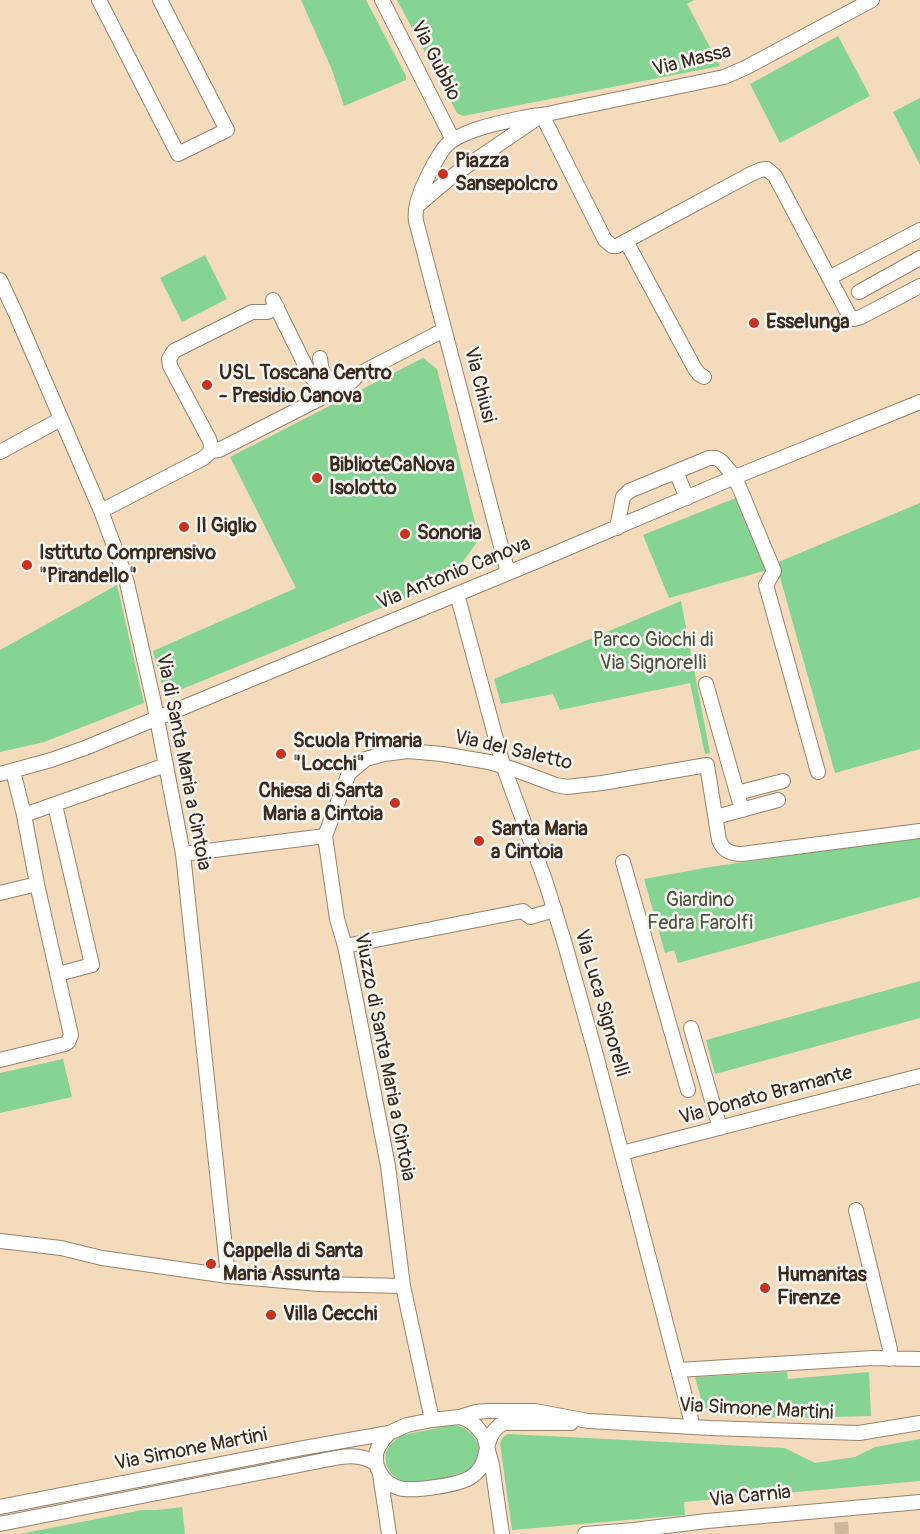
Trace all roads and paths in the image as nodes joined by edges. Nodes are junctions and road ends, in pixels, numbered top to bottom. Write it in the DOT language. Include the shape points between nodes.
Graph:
graph roads {
  1 [pos="99,0"];
  2 [pos="160,0"];
  3 [pos="382,0"];
  4 [pos="872,0"];
  5 [pos="542,115"];
  6 [pos="453,140"];
  7 [pos="417,206"];
  8 [pos="920,230"];
  9 [pos="626,241"];
  10 [pos="920,258"];
  11 [pos="829,278"];
  12 [pos="0,280"];
  13 [pos="920,286"];
  14 [pos="859,292"];
  15 [pos="444,330"];
  16 [pos="320,358"];
  17 [pos="704,376"];
  18 [pos="330,385"];
  19 [pos="920,402"];
  20 [pos="61,419"];
  21 [pos="211,451"];
  22 [pos="0,452"];
  23 [pos="676,472"];
  24 [pos="735,477"];
  25 [pos="687,498"];
  26 [pos="101,511"];
  27 [pos="617,528"];
  28 [pos="508,573"];
  29 [pos="457,594"];
  30 [pos="706,684"];
  31 [pos="157,718"];
  32 [pos="166,765"];
  33 [pos="503,765"];
  34 [pos="818,772"];
  35 [pos="6,773"];
  36 [pos="783,781"];
  37 [pos="737,793"];
  38 [pos="778,800"];
  39 [pos="55,805"];
  40 [pos="742,810"];
  41 [pos="24,815"];
  42 [pos="723,815"];
  43 [pos="920,831"];
  44 [pos="324,836"];
  45 [pos="183,854"];
  46 [pos="623,861"];
  47 [pos="37,884"];
  48 [pos="0,892"];
  49 [pos="555,910"];
  50 [pos="345,946"];
  51 [pos="58,974"];
  52 [pos="691,1028"];
  53 [pos="0,1060"];
  54 [pos="920,1076"];
  55 [pos="688,1090"];
  56 [pos="720,1128"];
  57 [pos="622,1153"];
  58 [pos="856,1210"];
  59 [pos="0,1241"];
  60 [pos="228,1276"];
  61 [pos="403,1286"];
  62 [pos="889,1359"];
  63 [pos="920,1359"];
  64 [pos="678,1370"];
  65 [pos="460,1417"];
  66 [pos="432,1420"];
  67 [pos="588,1421"];
  68 [pos="920,1423"];
  69 [pos="693,1427"];
  70 [pos="389,1433"];
  71 [pos="487,1446"];
  72 [pos="378,1469"];
  73 [pos="920,1502"];
  74 [pos="0,1507"];
  75 [pos="0,1524"];
  76 [pos="708,1528"];
  77 [pos="389,1534"];
  78 [pos="502,1534"];
  79 [pos="585,1534"];
  1 -- 2 [label="street" via="178,154 227,130"];
  3 -- 6 [label="street, Via Gubbio"];
  4 -- 5 [label="street, Via Massa" via="724,76"];
  5 -- 6 [label="street" via="482,128"];
  5 -- 7 [label="street" via="455,174"];
  5 -- 9 [label="street" via="605,240 612,246"];
  6 -- 7 [label="street" via="433,166"];
  7 -- 15 [label="street, Via Chiusi" via="417,228"];
  8 -- 11 [label="street"];
  9 -- 11 [label="street" via="767,169 775,176"];
  9 -- 17 [label="street" via="695,369"];
  10 -- 14 [label="street"];
  11 -- 13 [label="street" via="854,319"];
  12 -- 20 [label="street, Via di Santa Maria a Cintoia"];
  15 -- 18 [label="street"];
  15 -- 28 [label="street, Via Chiusi"];
  16 -- 18 [label="street"];
  18 -- 21 [label="street" via="319,399"];
  18 -- 21 [label="street" via="321,388 310,375 275,304 267,312 252,312 174,351 170,366 209,439"];
  19 -- 24 [label="street, Via Antonio Canova"];
  20 -- 22 [label="street"];
  20 -- 26 [label="street, Via di Santa Maria a Cintoia"];
  21 -- 26 [label="street"];
  23 -- 24 [label="street" via="716,458"];
  23 -- 25 [label="street"];
  23 -- 27 [label="street" via="625,493"];
  24 -- 25 [label="street, Via Antonio Canova"];
  24 -- 34 [label="street" via="774,571 766,585"];
  25 -- 27 [label="street, Via Antonio Canova"];
  26 -- 31 [label="street, Via di Santa Maria a Cintoia" via="128,583"];
  27 -- 28 [label="street, Via Antonio Canova"];
  28 -- 29 [label="street, Via Antonio Canova"];
  29 -- 31 [label="street, Via Antonio Canova"];
  29 -- 33 [label="street, Via Luca Signorelli"];
  30 -- 37 [label="street"];
  31 -- 32 [label="street, Via di Santa Maria a Cintoia"];
  31 -- 35 [label="street, Via Antonio Canova" via="85,748"];
  32 -- 39 [label="street"];
  32 -- 45 [label="street, Via di Santa Maria a Cintoia"];
  33 -- 43 [label="street, Via del Saletto" via="567,787 707,765 719,840 731,854"];
  33 -- 44 [label="street, Via del Saletto" via="408,751 366,759 344,782"];
  33 -- 49 [label="street, Via Luca Signorelli"];
  35 -- 41 [label="street"];
  36 -- 37 [label="street"];
  37 -- 40 [label="street"];
  38 -- 40 [label="street"];
  39 -- 41 [label="street"];
  39 -- 51 [label="street" via="92,965"];
  40 -- 42 [label="street"];
  41 -- 47 [label="street"];
  44 -- 45 [label="street"];
  44 -- 50 [label="street, Viuzzo di Santa Maria a Cintoia"];
  45 -- 60 [label="street, Via di Santa Maria a Cintoia"];
  46 -- 55 [label="street"];
  47 -- 48 [label="street"];
  47 -- 51 [label="street"];
  49 -- 50 [label="street" via="530,917 523,911"];
  49 -- 57 [label="street, Via Luca Signorelli"];
  50 -- 61 [label="street, Viuzzo di Santa Maria a Cintoia" via="388,1166"];
  51 -- 53 [label="street" via="70,1029 68,1042"];
  52 -- 56 [label="street"];
  54 -- 56 [label="street, Via Donato Bramante"];
  56 -- 57 [label="street, Via Donato Bramante"];
  57 -- 64 [label="street, Via Luca Signorelli"];
  58 -- 62 [label="street" via="890,1349"];
  59 -- 60 [label="street"];
  60 -- 61 [label="street"];
  61 -- 66 [label="street, Viuzzo di Santa Maria a Cintoia"];
  62 -- 63 [label="street"];
  62 -- 64 [label="street"];
  64 -- 69 [label="street, Via Luca Signorelli"];
  65 -- 66 [label="street, Via Simone Martini"];
  65 -- 67 [label="street, Via Simone Martini" via="476,1412 535,1411"];
  65 -- 71 [label="street" via="478,1429"];
  66 -- 70 [label="street, Via Simone Martini"];
  67 -- 69 [label="street, Via Simone Martini"];
  67 -- 71 [label="street, Via Simone Martini" via="507,1423 493,1431"];
  68 -- 69 [label="street, Via Simone Martini" via="859,1433"];
  70 -- 72 [label="street" via="376,1455"];
  70 -- 74 [label="street, Via Simone Martini"];
  71 -- 72 [label="street, Via Simone Martini" via="481,1467 464,1480 408,1489 389,1483"];
  71 -- 78 [label="street"];
  72 -- 75 [label="street, Via Simone Martini" via="369,1459 334,1458"];
  72 -- 77 [label="street"];
  73 -- 76 [label="street, Via Carnia" via="840,1515"];
  76 -- 79 [label="street, Via Carnia"];
}
